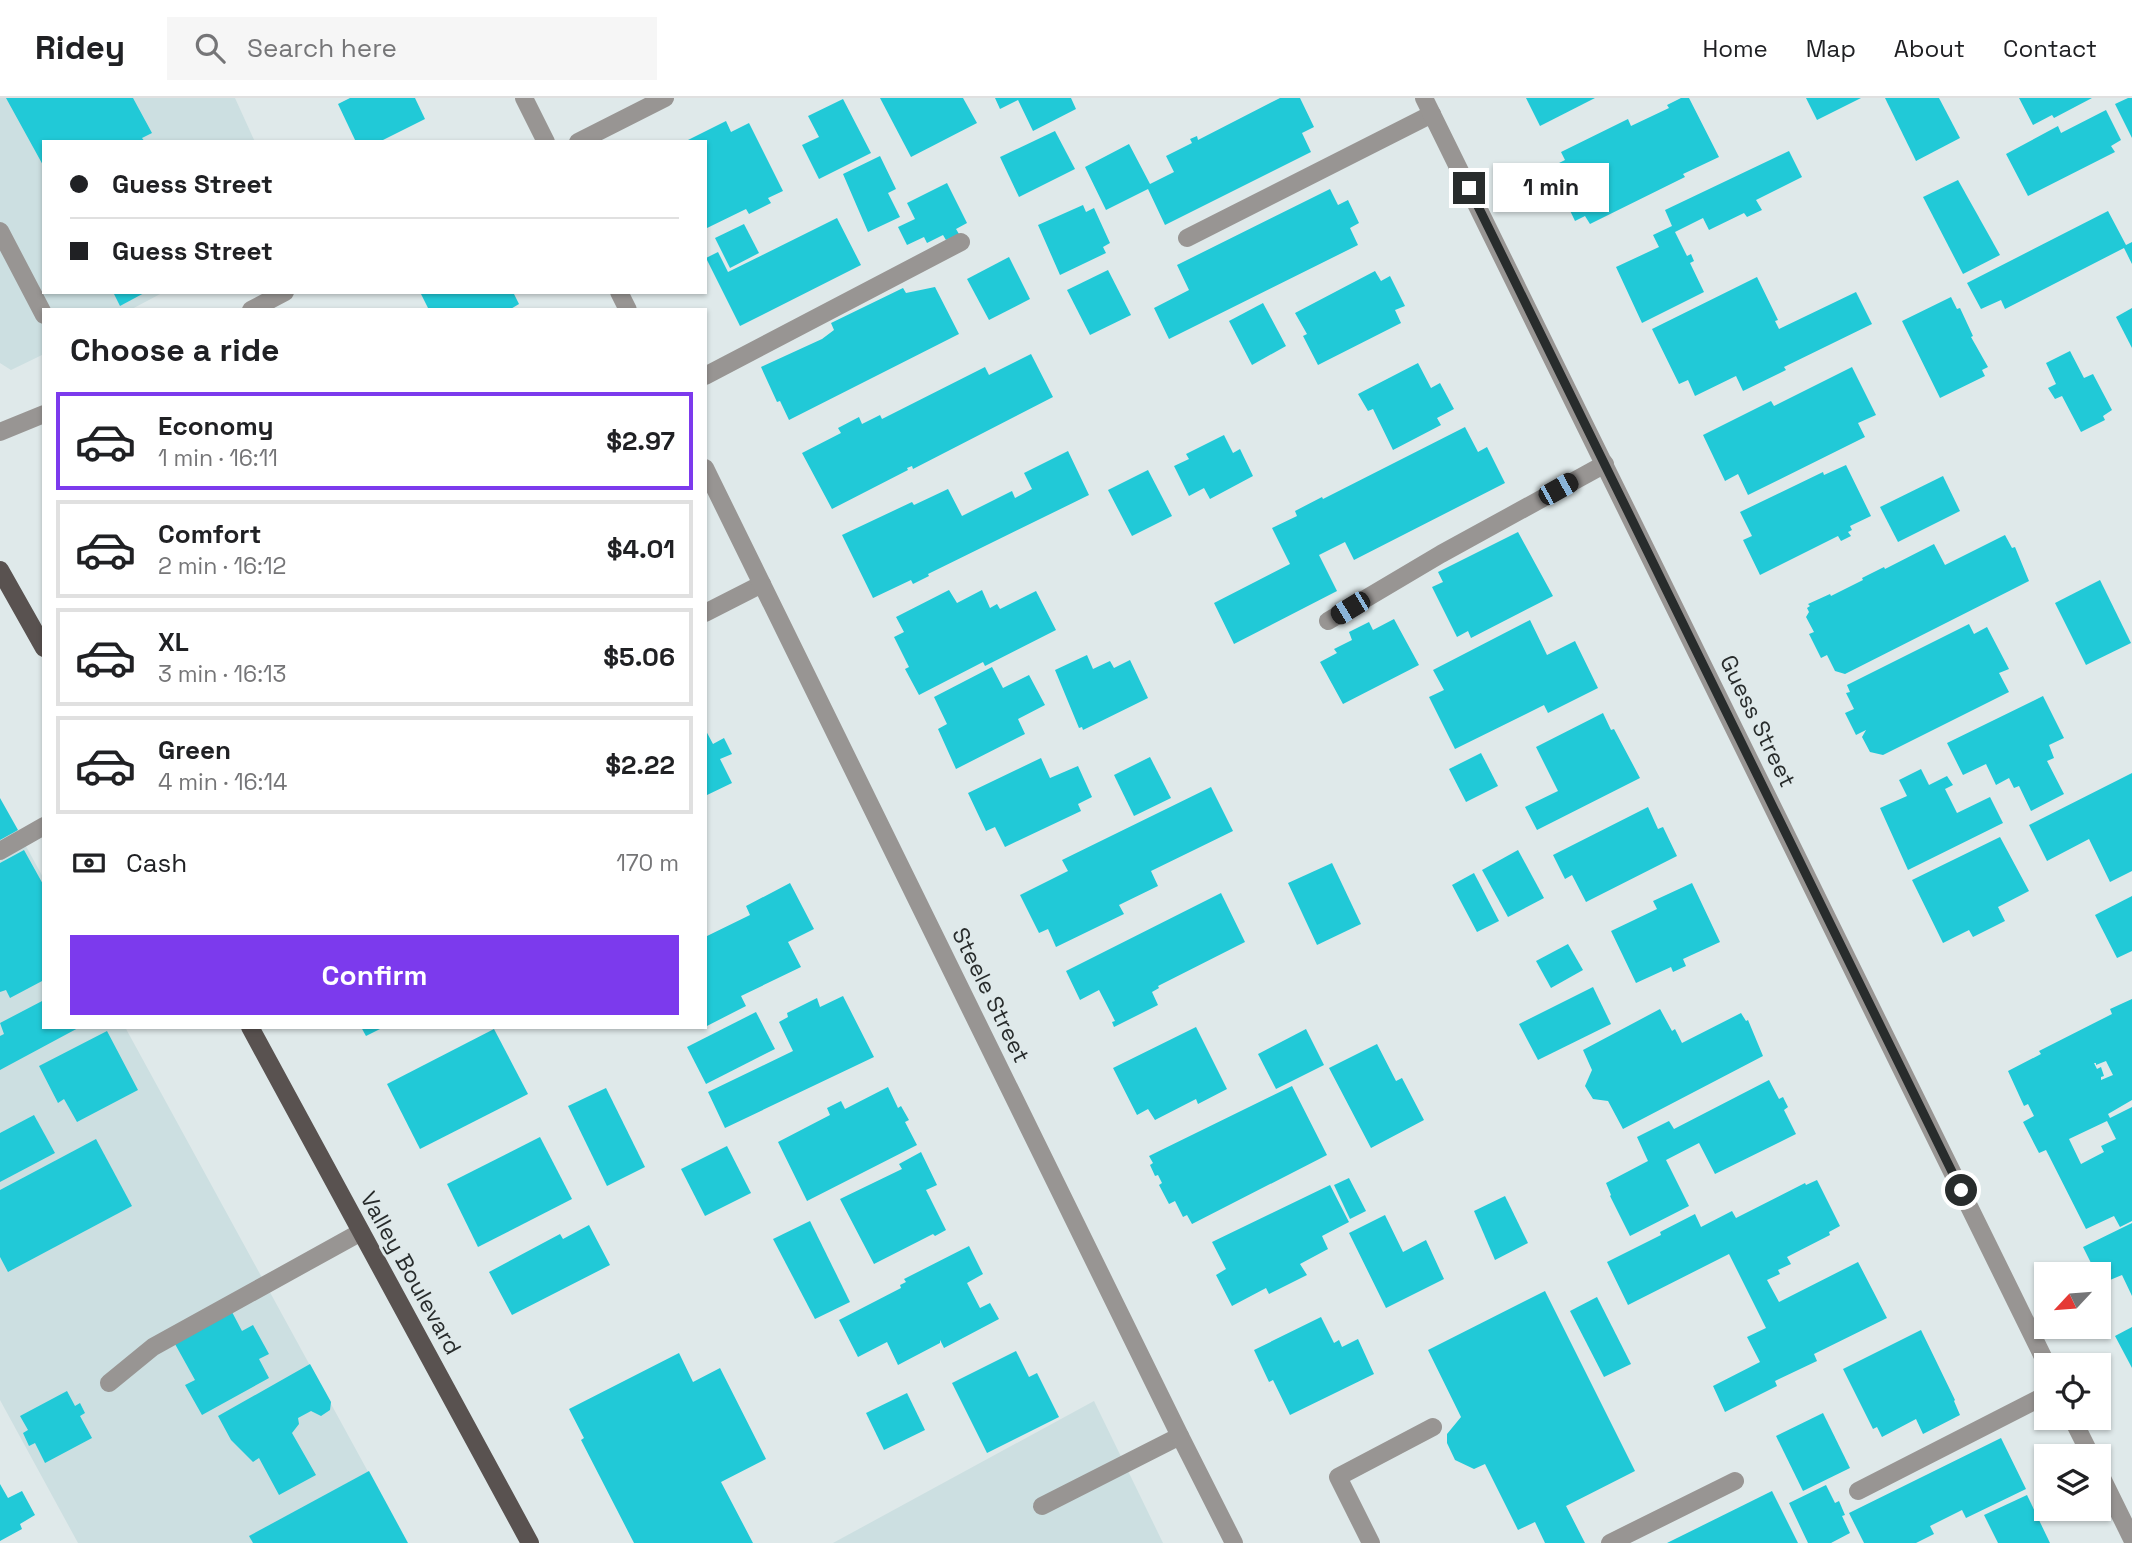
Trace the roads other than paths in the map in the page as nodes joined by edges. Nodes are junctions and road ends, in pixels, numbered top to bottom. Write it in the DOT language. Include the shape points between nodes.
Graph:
graph roads {
  1 [pos="524,98"];
  2 [pos="665,98"];
  3 [pos="1428,106"];
  4 [pos="545,140"];
  5 [pos="582,140"];
  6 [pos="0,231"];
  7 [pos="1187,238"];
  8 [pos="961,242"];
  9 [pos="281,294"];
  10 [pos="255,308"];
  11 [pos="42,311"];
  12 [pos="707,375"];
  13 [pos="42,415"];
  14 [pos="0,432"];
  15 [pos="1605,464"];
  16 [pos="707,472"];
  17 [pos="0,570"];
  18 [pos="762,584"];
  19 [pos="707,612"];
  20 [pos="1328,621"];
  21 [pos="42,644"];
  22 [pos="42,828"];
  23 [pos="0,851"];
  24 [pos="251,1029"];
  25 [pos="361,1233"];
  26 [pos="2041,1353"];
  27 [pos="109,1383"];
  28 [pos="2034,1401"];
  29 [pos="1433,1427"];
  30 [pos="1180,1436"];
  31 [pos="1735,1481"];
  32 [pos="1857,1491"];
  33 [pos="2111,1496"];
  34 [pos="1042,1506"];
  35 [pos="2132,1539"];
  36 [pos="530,1543"];
  37 [pos="1234,1543"];
  38 [pos="1371,1543"];
  39 [pos="1611,1543"];
  1 -- 4 [label="street"];
  2 -- 5 [label="street"];
  3 -- 7 [label="street"];
  3 -- 15 [label="street, Guess Street"];
  6 -- 11 [label="street"];
  8 -- 12 [label="street"];
  9 -- 10 [label="street"];
  13 -- 14 [label="street"];
  15 -- 20 [label="street"];
  15 -- 26 [label="street, Guess Street"];
  16 -- 18 [label="street, Steele Street"];
  17 -- 21 [label="main road"];
  18 -- 19 [label="street"];
  18 -- 30 [label="street, Steele Street"];
  22 -- 23 [label="street"];
  24 -- 25 [label="main road, Valley Boulevard"];
  25 -- 27 [label="street" via="153,1348"];
  25 -- 36 [label="main road, Valley Boulevard"];
  28 -- 32 [label="street"];
  29 -- 38 [label="street" via="1338,1477"];
  30 -- 34 [label="street"];
  30 -- 37 [label="street, Steele Street"];
  31 -- 39 [label="street"];
  33 -- 35 [label="street"];
}
